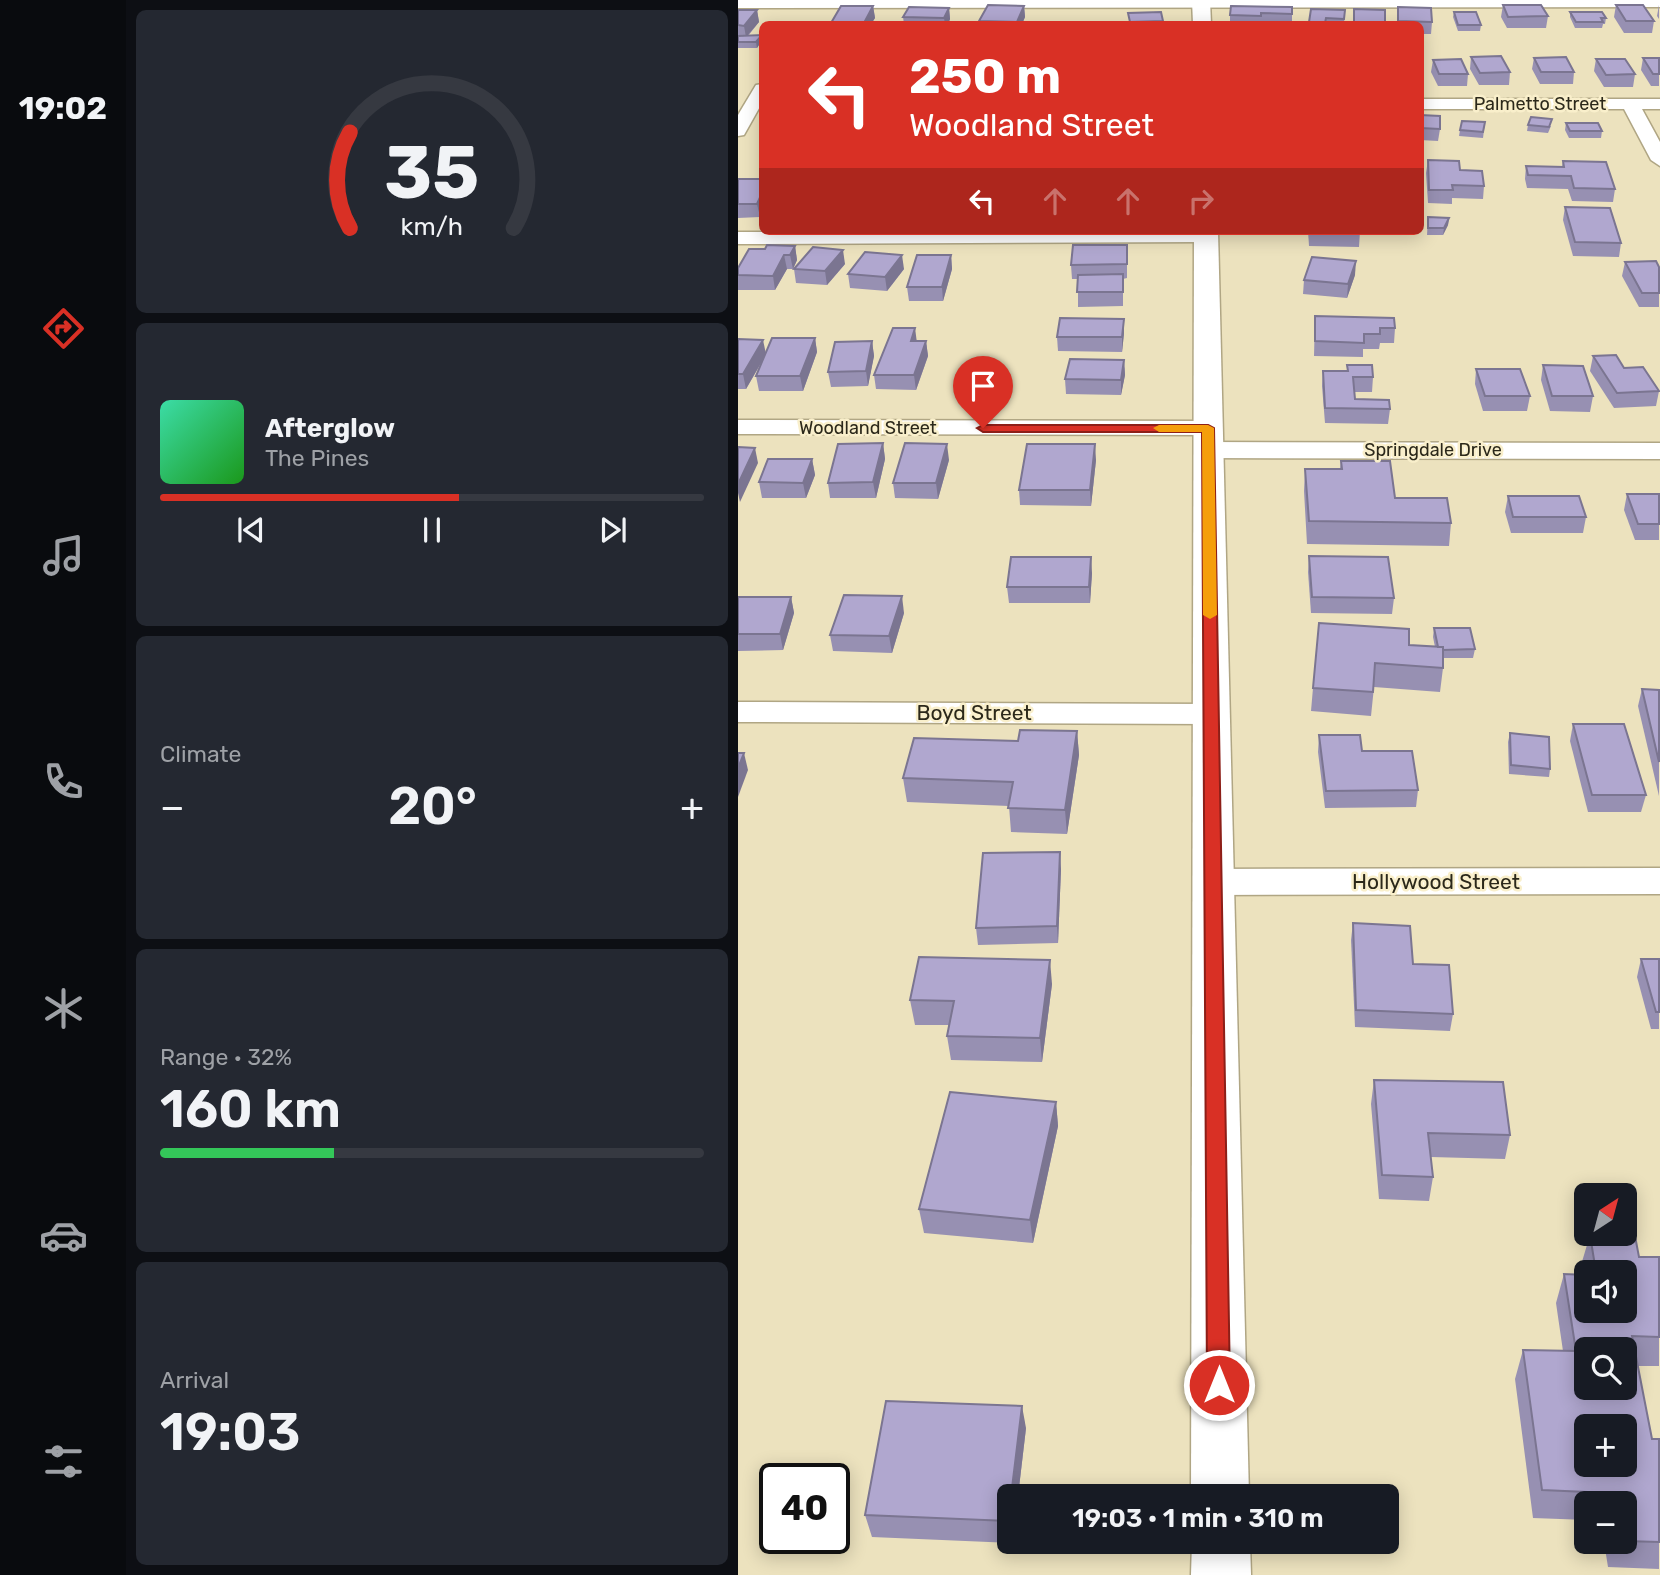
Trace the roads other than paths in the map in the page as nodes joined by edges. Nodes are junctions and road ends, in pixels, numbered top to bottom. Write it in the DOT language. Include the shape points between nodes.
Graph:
graph roads {
  1 [pos="1201,1"];
  2 [pos="1660,2"];
  3 [pos="738,3"];
  4 [pos="809,6"];
  5 [pos="1202,21"];
  6 [pos="754,101"];
  7 [pos="1424,104"];
  8 [pos="1630,104"];
  9 [pos="1660,104"];
  10 [pos="738,131"];
  11 [pos="1660,160"];
  12 [pos="1050,235"];
  13 [pos="1206,235"];
  14 [pos="738,239"];
  15 [pos="738,427"];
  16 [pos="1208,439"];
  17 [pos="1660,451"];
  18 [pos="738,712"];
  19 [pos="1211,714"];
  20 [pos="1660,881"];
  21 [pos="1213,882"];
  22 [pos="1220,1484"];
  23 [pos="1220,1554"];
  24 [pos="1221,1575"];
  1 -- 2 [label="street"];
  1 -- 4 [label="street"];
  1 -- 5 [label="street"];
  3 -- 4 [label="street"];
  6 -- 10 [label="street"];
  7 -- 8 [label="street, Palmetto Street"];
  8 -- 9 [label="street, Palmetto Street"];
  8 -- 11 [label="street"];
  12 -- 14 [label="street"];
  13 -- 16 [label="street"];
  15 -- 16 [label="street, Woodland Street"];
  16 -- 17 [label="street, Springdale Drive"];
  16 -- 19 [label="street"];
  18 -- 19 [label="street, Boyd Street"];
  19 -- 21 [label="street"];
  20 -- 21 [label="street, Hollywood Street"];
  21 -- 22 [label="street"];
  23 -- 24 [label="street"];
}
